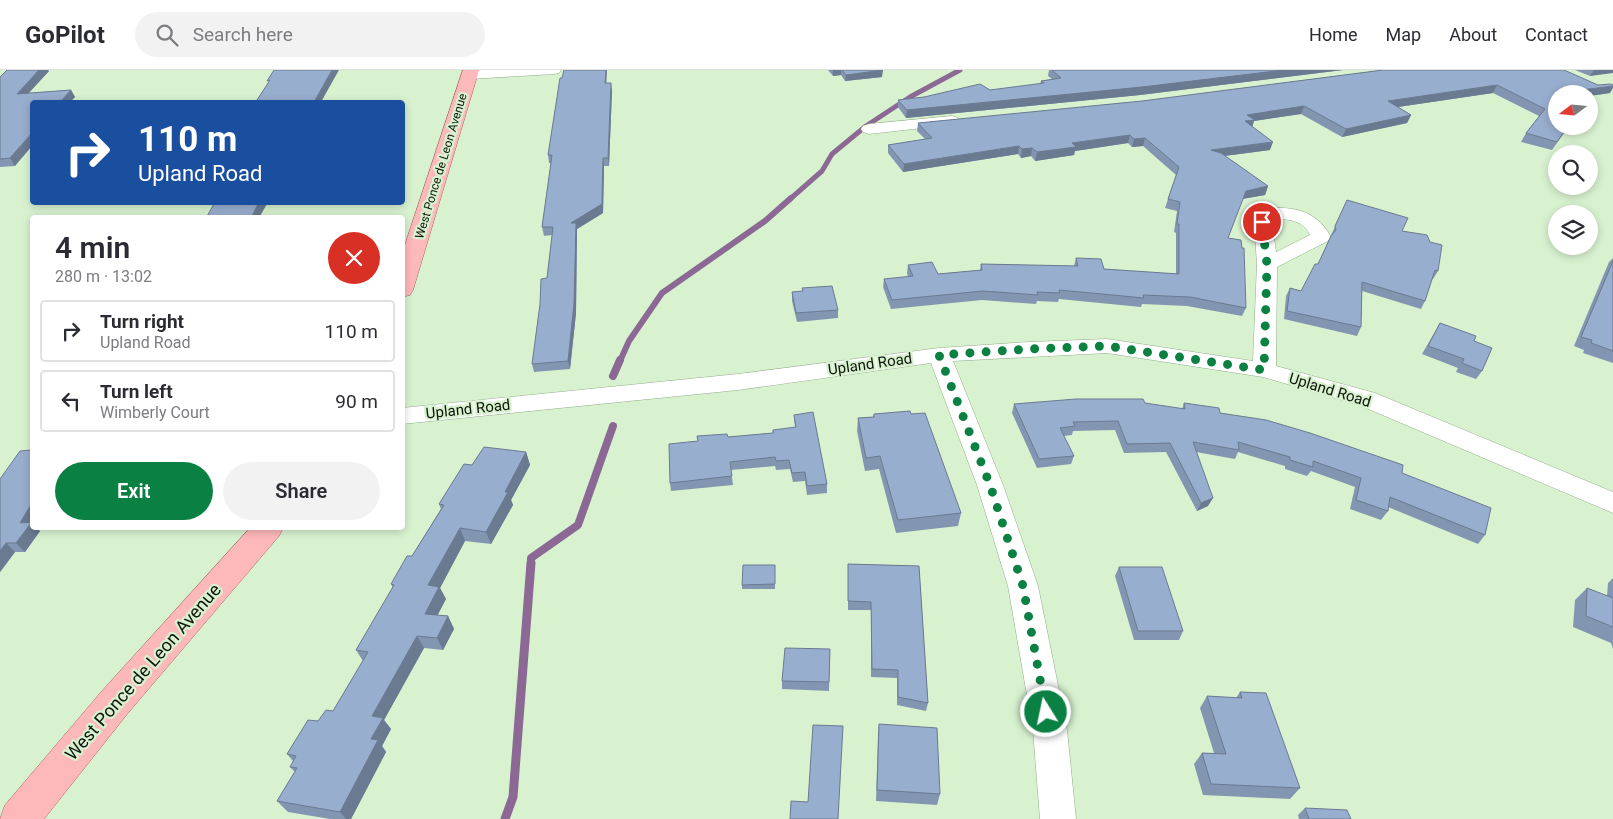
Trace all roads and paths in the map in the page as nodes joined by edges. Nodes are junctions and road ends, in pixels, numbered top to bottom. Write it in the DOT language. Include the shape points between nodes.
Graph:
graph roads {
  1 [pos="554,70"];
  2 [pos="471,72"];
  3 [pos="966,120"];
  4 [pos="869,129"];
  5 [pos="1267,264"];
  6 [pos="405,281"];
  7 [pos="939,355"];
  8 [pos="1264,370"];
  9 [pos="405,416"];
  10 [pos="1613,503"];
  11 [pos="266,530"];
  12 [pos="20,819"];
  13 [pos="1058,819"];
  1 -- 2 [label="street"];
  2 -- 6 [label="main road, West Ponce de Leon Avenue"];
  3 -- 4 [label="street"];
  5 -- 8 [label="street"];
  7 -- 8 [label="street, Upland Road" via="1107,346"];
  7 -- 9 [label="street, Upland Road" via="738,382"];
  7 -- 13 [label="street" via="990,485 1023,586 1050,730"];
  8 -- 10 [label="street, Upland Road" via="1367,399"];
  11 -- 12 [label="main road, West Ponce de Leon Avenue" via="115,702"];
}
